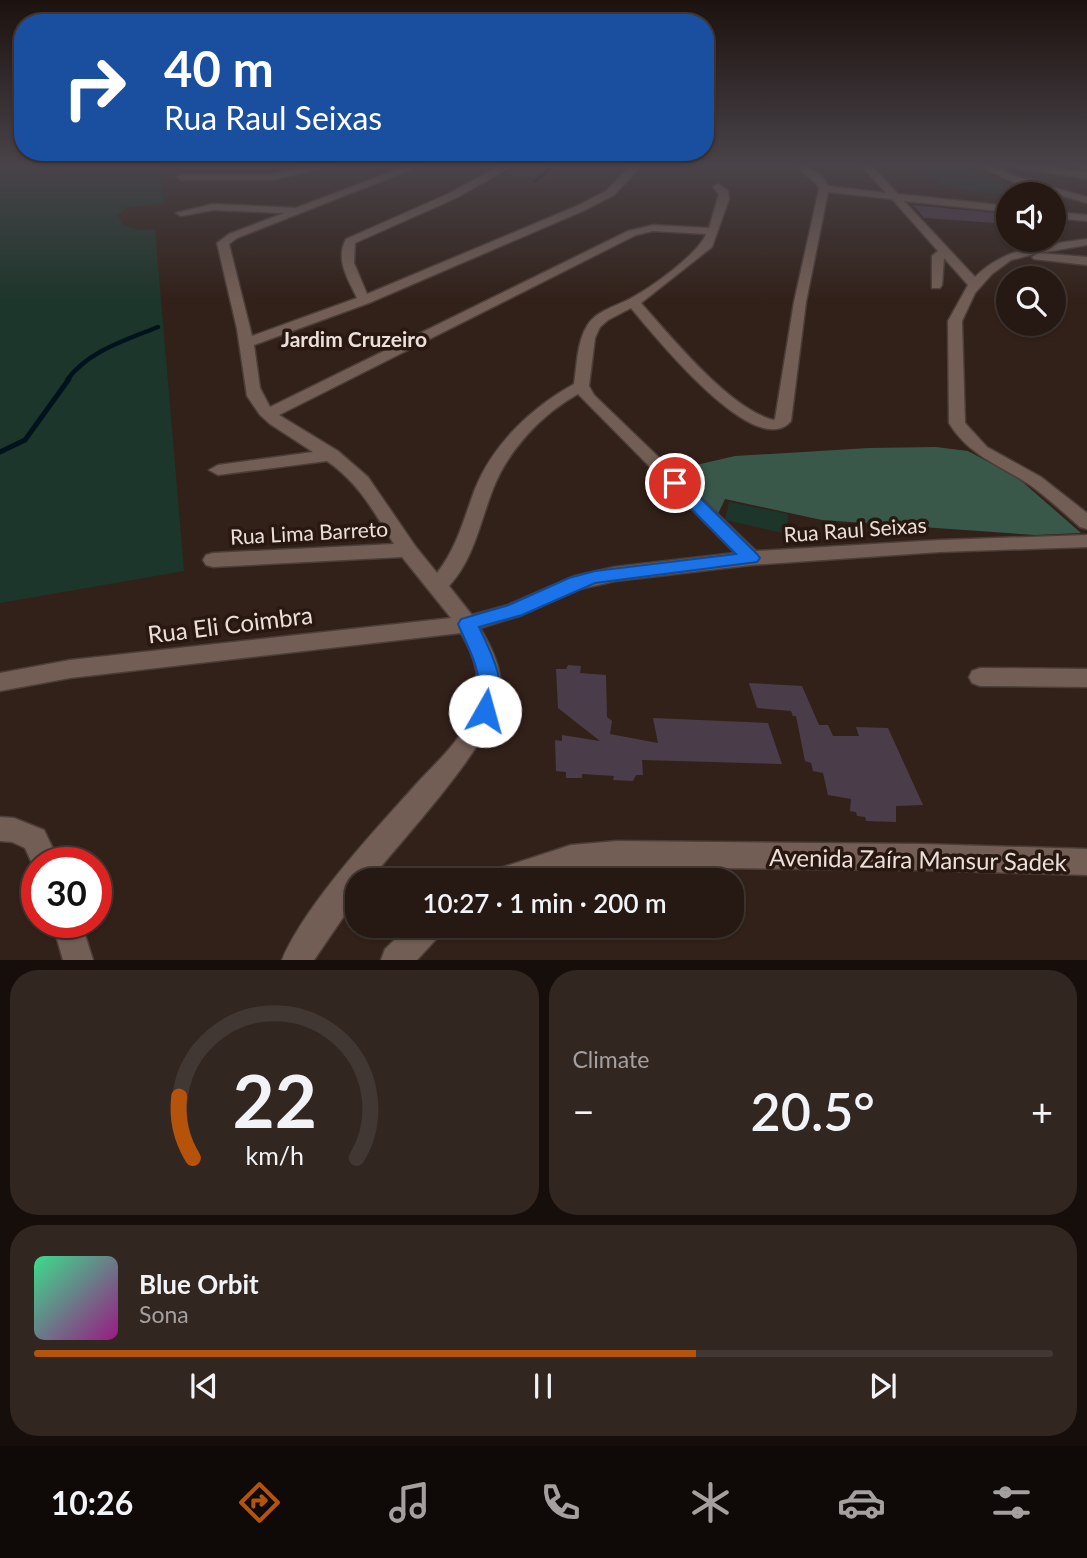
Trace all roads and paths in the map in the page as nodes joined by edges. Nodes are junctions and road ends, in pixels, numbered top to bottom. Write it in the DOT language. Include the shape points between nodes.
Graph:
graph roads {
  1 [pos="193,211"];
  2 [pos="298,211"];
  3 [pos="420,211"];
  4 [pos="574,211"];
  5 [pos="720,211"];
  6 [pos="819,211"];
  7 [pos="909,211"];
  8 [pos="181,213"];
  9 [pos="1066,216"];
  10 [pos="1087,218"];
  11 [pos="712,231"];
  12 [pos="1087,242"];
  13 [pos="945,252"];
  14 [pos="1013,254"];
  15 [pos="1087,261"];
  16 [pos="974,284"];
  17 [pos="936,285"];
  18 [pos="364,300"];
  19 [pos="634,303"];
  20 [pos="247,343"];
  21 [pos="581,386"];
  22 [pos="269,414"];
  23 [pos="332,455"];
  24 [pos="218,470"];
  25 [pos="1087,523"];
  26 [pos="1087,541"];
  27 [pos="407,550"];
  28 [pos="751,558"];
  29 [pos="213,560"];
  30 [pos="436,587"];
  31 [pos="467,624"];
  32 [pos="980,677"];
  33 [pos="1087,678"];
  34 [pos="0,682"];
  35 [pos="0,829"];
  36 [pos="39,847"];
  37 [pos="1087,862"];
  38 [pos="539,868"];
  39 [pos="71,938"];
  40 [pos="417,938"];
  41 [pos="78,960"];
  42 [pos="297,960"];
  43 [pos="396,960"];
  1 -- 8 [label="street"];
  2 -- 20 [label="street" via="223,243"];
  3 -- 18 [label="street" via="350,241 345,250 348,265"];
  4 -- 18 [label="street"];
  5 -- 11 [label="street"];
  6 -- 19 [label="street" via="783,421 775,426 756,422 712,385"];
  7 -- 13 [label="street"];
  9 -- 10 [label="street"];
  11 -- 19 [label="street" via="703,250"];
  11 -- 22 [label="street" via="653,228 624,236"];
  12 -- 14 [label="street"];
  13 -- 16 [label="street"];
  13 -- 17 [label="street" via="938,256"];
  14 -- 15 [label="street"];
  14 -- 16 [label="street"];
  16 -- 25 [label="street" via="955,321 957,423 969,443 1036,482"];
  18 -- 20 [label="street"];
  19 -- 21 [label="street" via="593,325"];
  20 -- 22 [label="street" via="252,386"];
  21 -- 28 [label="street"];
  21 -- 30 [label="street" via="549,404 506,452 486,483 451,570"];
  22 -- 23 [label="street"];
  23 -- 24 [label="street"];
  23 -- 27 [label="street" via="375,493"];
  26 -- 28 [label="street, Rua Raul Seixas"];
  27 -- 29 [label="street, Rua Lima Barreto"];
  27 -- 30 [label="street"];
  28 -- 31 [label="street, Rua Raul Seixas" via="595,577"];
  30 -- 31 [label="street"];
  31 -- 34 [label="street, Rua Eli Coimbra" via="70,669"];
  31 -- 42 [label="street" via="488,669 491,689 485,711 464,746 314,930"];
  32 -- 33 [label="street"];
  35 -- 36 [label="street" via="35,839"];
  37 -- 38 [label="street, Avenida Zaíra Mansur Sadek" via="617,854 571,858"];
  39 -- 41 [label="street"];
  40 -- 43 [label="street"];
}
